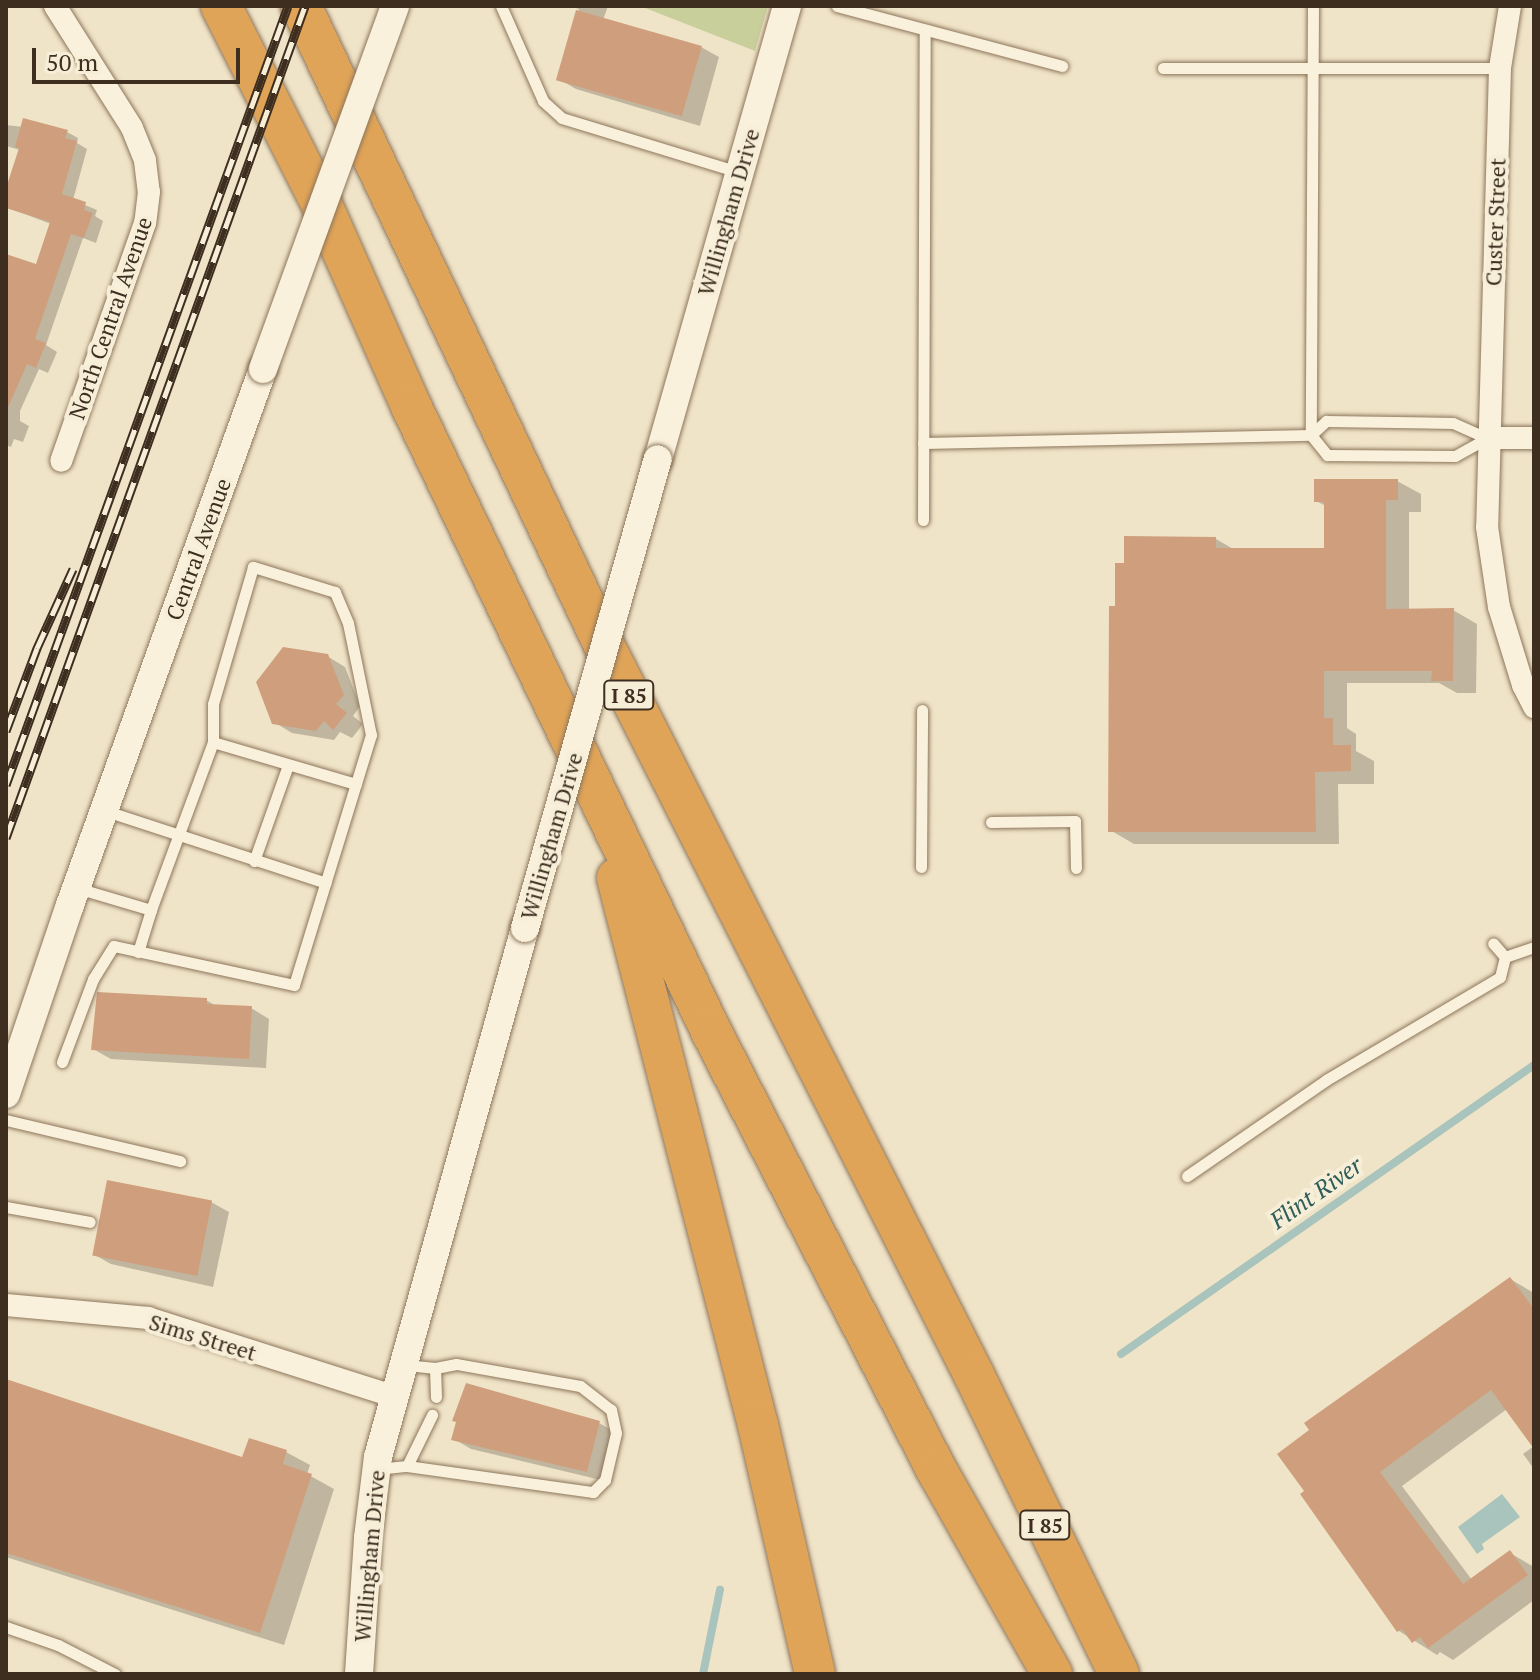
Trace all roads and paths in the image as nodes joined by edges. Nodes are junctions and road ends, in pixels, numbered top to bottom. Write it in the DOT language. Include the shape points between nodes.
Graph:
graph roads {
  1 [pos="55,6"];
  2 [pos="221,6"];
  3 [pos="301,6"];
  4 [pos="395,6"];
  5 [pos="501,6"];
  6 [pos="787,6"];
  7 [pos="837,6"];
  8 [pos="1313,6"];
  9 [pos="1510,6"];
  10 [pos="925,32"];
  11 [pos="1062,66"];
  12 [pos="1163,68"];
  13 [pos="1313,68"];
  14 [pos="1500,68"];
  15 [pos="739,172"];
  16 [pos="1311,435"];
  17 [pos="1487,438"];
  18 [pos="1534,438"];
  19 [pos="923,443"];
  20 [pos="61,461"];
  21 [pos="923,520"];
  22 [pos="1534,707"];
  23 [pos="922,710"];
  24 [pos="213,742"];
  25 [pos="288,765"];
  26 [pos="356,784"];
  27 [pos="595,793"];
  28 [pos="104,811"];
  29 [pos="991,822"];
  30 [pos="179,838"];
  31 [pos="254,861"];
  32 [pos="921,867"];
  33 [pos="1076,868"];
  34 [pos="326,883"];
  35 [pos="76,887"];
  36 [pos="151,910"];
  37 [pos="1493,943"];
  38 [pos="1534,947"];
  39 [pos="138,952"];
  40 [pos="1505,957"];
  41 [pos="62,1062"];
  42 [pos="6,1094"];
  43 [pos="6,1120"];
  44 [pos="180,1161"];
  45 [pos="1187,1176"];
  46 [pos="6,1207"];
  47 [pos="90,1222"];
  48 [pos="6,1305"];
  49 [pos="403,1365"];
  50 [pos="435,1368"];
  51 [pos="974,1375"];
  52 [pos="395,1397"];
  53 [pos="436,1397"];
  54 [pos="432,1415"];
  55 [pos="407,1466"];
  56 [pos="376,1469"];
  57 [pos="6,1627"];
  58 [pos="115,1674"];
  59 [pos="359,1674"];
  60 [pos="815,1674"];
  61 [pos="1052,1674"];
  62 [pos="1119,1674"];
  63 [pos="1150,1674"];
  1 -- 20 [label="street, North Central Avenue" via="132,128 145,161 149,192 145,223"];
  2 -- 27 [label="highway" via="322,205"];
  3 -- 51 [label="highway, I 85" via="604,645"];
  4 -- 28 [label="street, Central Avenue, bridge"];
  5 -- 15 [label="lane" via="543,101 562,118"];
  6 -- 15 [label="street, Willingham Drive"];
  7 -- 10 [label="lane"];
  8 -- 13 [label="lane"];
  9 -- 14 [label="street, Custer Street"];
  10 -- 11 [label="lane"];
  10 -- 19 [label="lane"];
  12 -- 13 [label="lane"];
  13 -- 14 [label="lane"];
  13 -- 16 [label="lane"];
  14 -- 17 [label="street, Custer Street"];
  15 -- 49 [label="street, Willingham Drive, bridge"];
  16 -- 17 [label="lane" via="1326,421 1367,421 1453,423"];
  16 -- 17 [label="lane" via="1327,455 1455,456"];
  16 -- 19 [label="lane"];
  17 -- 18 [label="street"];
  17 -- 22 [label="street, Custer Street" via="1487,527 1499,607"];
  19 -- 21 [label="lane"];
  23 -- 32 [label="lane"];
  24 -- 25 [label="lane"];
  24 -- 26 [label="lane" via="213,704 253,567 335,592 348,623 371,735"];
  24 -- 30 [label="lane"];
  25 -- 26 [label="lane"];
  25 -- 31 [label="lane"];
  26 -- 34 [label="lane"];
  27 -- 60 [label="highway" via="758,1425"];
  27 -- 61 [label="highway" via="932,1460"];
  28 -- 30 [label="lane"];
  28 -- 35 [label="street, Central Avenue"];
  29 -- 33 [label="lane" via="1075,821"];
  30 -- 31 [label="lane"];
  30 -- 36 [label="lane"];
  31 -- 34 [label="lane"];
  34 -- 39 [label="lane" via="294,985"];
  35 -- 36 [label="lane"];
  35 -- 42 [label="street, Central Avenue"];
  36 -- 39 [label="lane"];
  37 -- 40 [label="lane"];
  38 -- 40 [label="lane"];
  39 -- 41 [label="lane" via="114,946 93,979"];
  40 -- 45 [label="lane" via="1500,977 1326,1080"];
  43 -- 44 [label="lane"];
  46 -- 47 [label="lane"];
  48 -- 52 [label="street, Sims Street" via="148,1318"];
  49 -- 50 [label="lane"];
  49 -- 52 [label="street, Willingham Drive"];
  50 -- 53 [label="lane"];
  50 -- 55 [label="lane" via="456,1364 580,1386 611,1410 616,1433 605,1480 593,1492"];
  51 -- 62 [label="highway, I 85"];
  51 -- 63 [label="highway"];
  52 -- 56 [label="street, Willingham Drive"];
  54 -- 55 [label="lane"];
  55 -- 56 [label="lane"];
  56 -- 59 [label="street, Willingham Drive"];
  57 -- 58 [label="lane" via="58,1645"];
}
